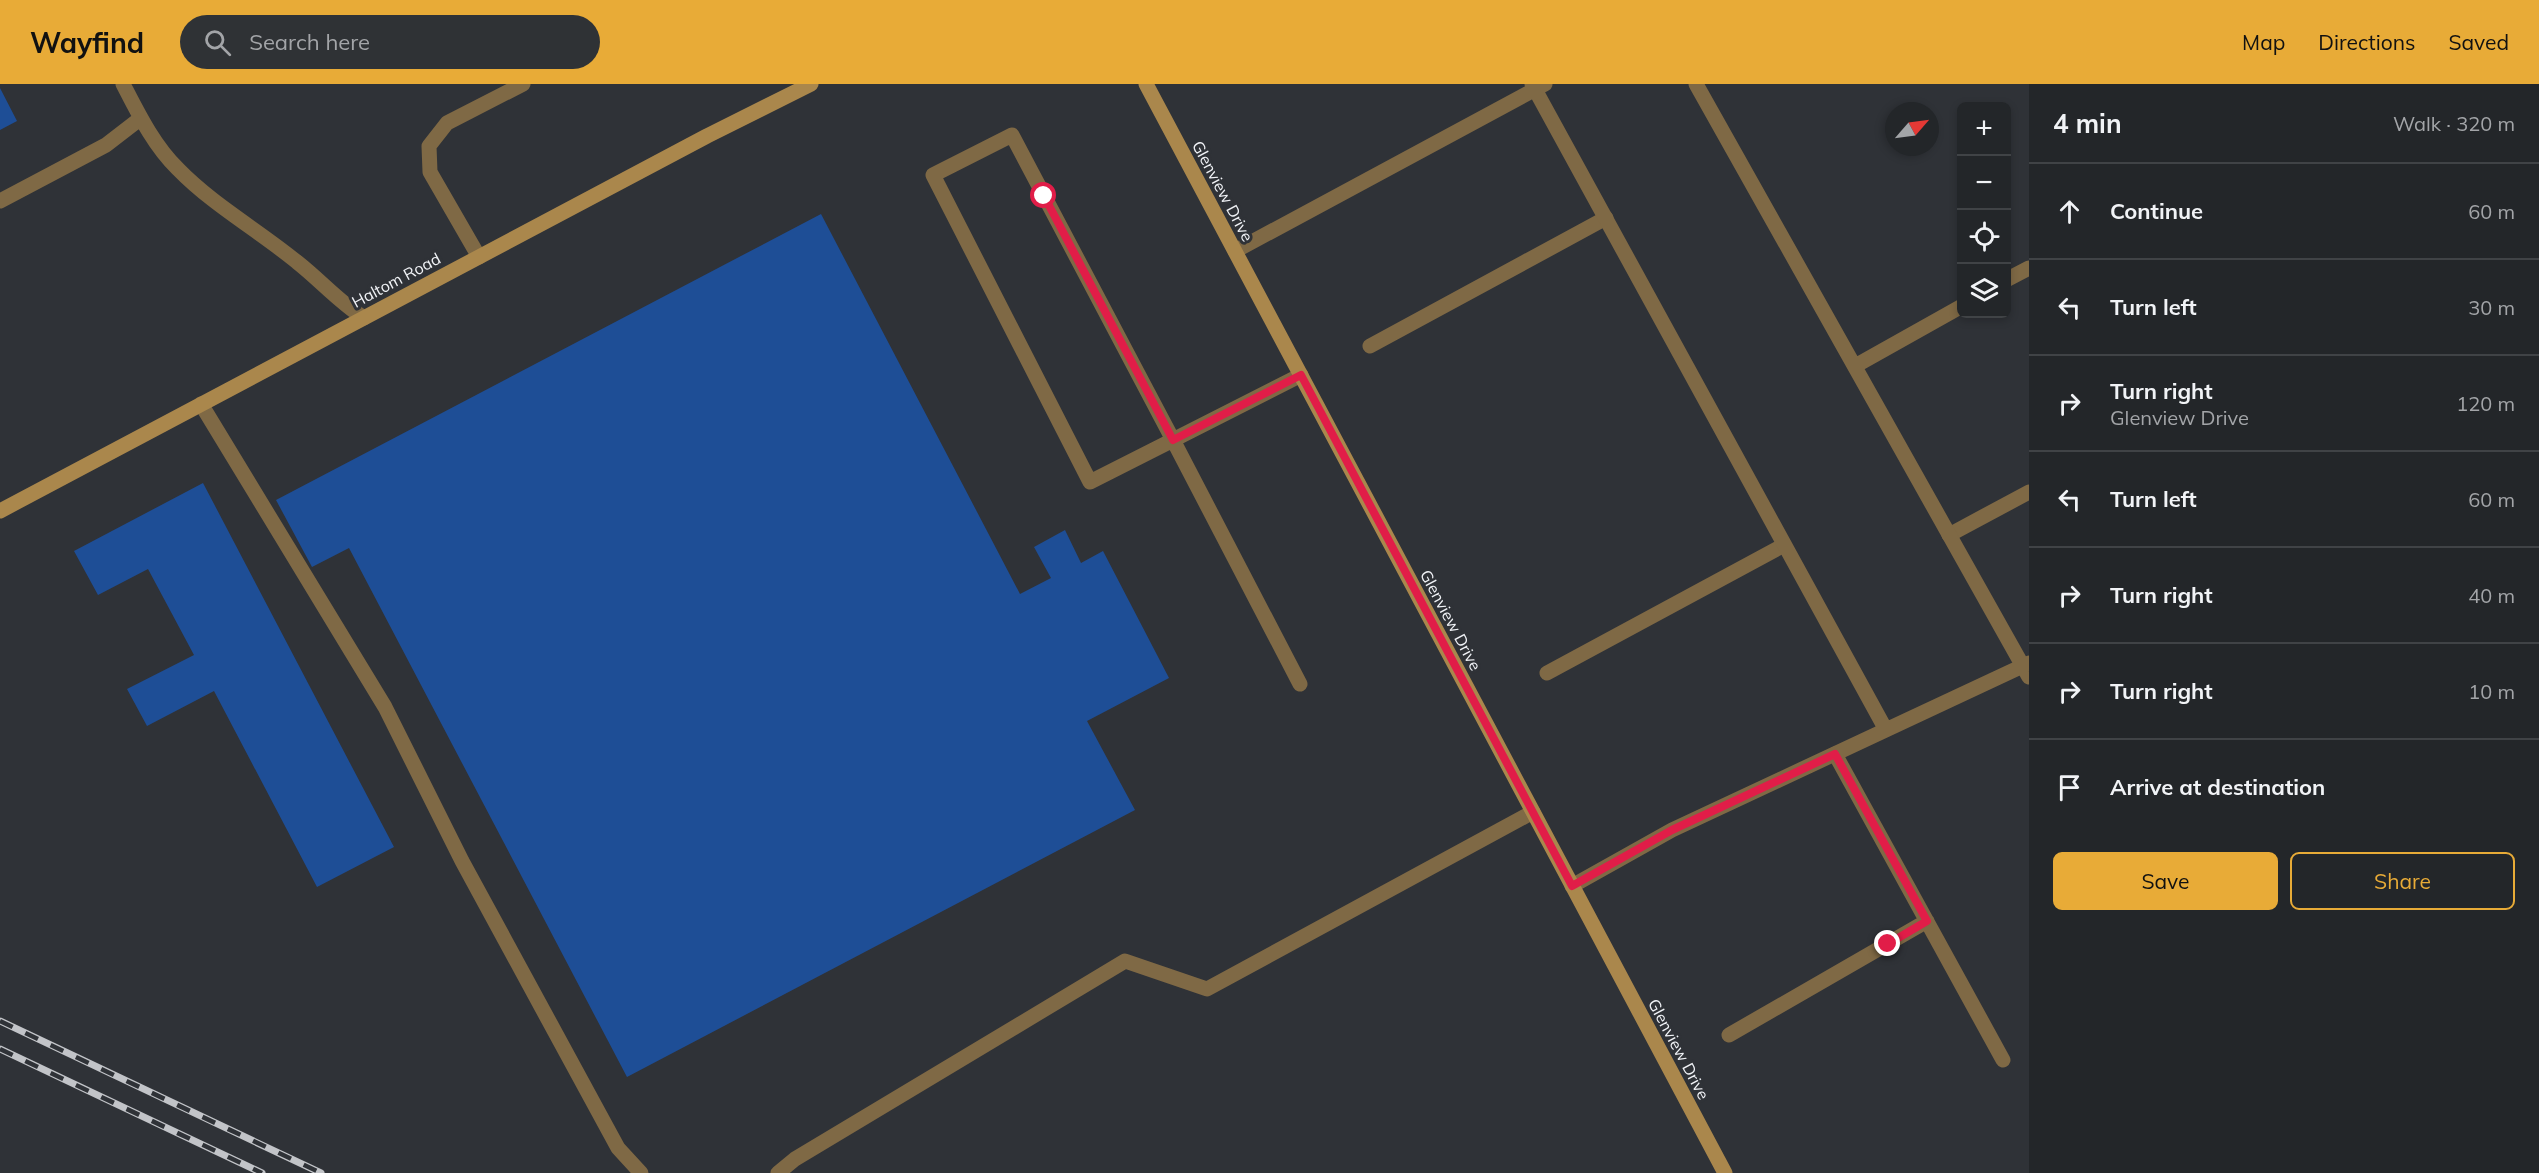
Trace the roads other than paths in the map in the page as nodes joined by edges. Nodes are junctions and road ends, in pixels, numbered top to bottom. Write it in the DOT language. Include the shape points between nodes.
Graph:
graph roads {
  1 [pos="123,84"];
  2 [pos="523,84"];
  3 [pos="811,84"];
  4 [pos="1146,84"];
  5 [pos="1696,84"];
  6 [pos="1537,86"];
  7 [pos="141,118"];
  8 [pos="0,201"];
  9 [pos="1606,218"];
  10 [pos="1235,251"];
  11 [pos="479,256"];
  12 [pos="2029,268"];
  13 [pos="2011,278"];
  14 [pos="1957,309"];
  15 [pos="364,318"];
  16 [pos="1370,346"];
  17 [pos="1855,366"];
  18 [pos="1301,375"];
  19 [pos="201,404"];
  20 [pos="1173,440"];
  21 [pos="2029,492"];
  22 [pos="0,511"];
  23 [pos="1949,535"];
  24 [pos="1784,545"];
  25 [pos="2027,669"];
  26 [pos="1546,673"];
  27 [pos="1300,684"];
  28 [pos="1886,730"];
  29 [pos="1835,754"];
  30 [pos="1533,812"];
  31 [pos="1572,886"];
  32 [pos="1927,921"];
  33 [pos="1729,1035"];
  34 [pos="2003,1060"];
  35 [pos="641,1173"];
  36 [pos="778,1173"];
  37 [pos="1725,1173"];
  1 -- 7 [label="street"];
  2 -- 11 [label="street" via="447,123 429,146 430,172"];
  3 -- 11 [label="main road, Haltom Road"];
  4 -- 10 [label="main road, Glenview Drive"];
  5 -- 17 [label="street"];
  6 -- 9 [label="street"];
  6 -- 10 [label="street"];
  7 -- 8 [label="street" via="106,145"];
  7 -- 15 [label="street" via="177,168"];
  9 -- 16 [label="street"];
  9 -- 24 [label="street"];
  10 -- 18 [label="main road, Glenview Drive"];
  11 -- 15 [label="main road, Haltom Road"];
  12 -- 13 [label="street"];
  14 -- 17 [label="street"];
  15 -- 19 [label="main road, Haltom Road"];
  17 -- 23 [label="street"];
  18 -- 20 [label="street"];
  18 -- 30 [label="main road, Glenview Drive"];
  19 -- 22 [label="main road, Haltom Road"];
  19 -- 35 [label="street" via="384,707 462,861 618,1148"];
  20 -- 20 [label="street" via="1012,135 933,175 1090,482"];
  20 -- 27 [label="street"];
  21 -- 23 [label="street"];
  23 -- 25 [label="street"];
  24 -- 26 [label="street"];
  24 -- 28 [label="street"];
  25 -- 28 [label="street"];
  28 -- 29 [label="street"];
  29 -- 31 [label="street" via="1672,830"];
  29 -- 32 [label="street"];
  30 -- 31 [label="main road, Glenview Drive"];
  30 -- 36 [label="street" via="1207,989 1125,961 795,1159"];
  31 -- 37 [label="main road, Glenview Drive"];
  32 -- 33 [label="street"];
  32 -- 34 [label="street"];
}
